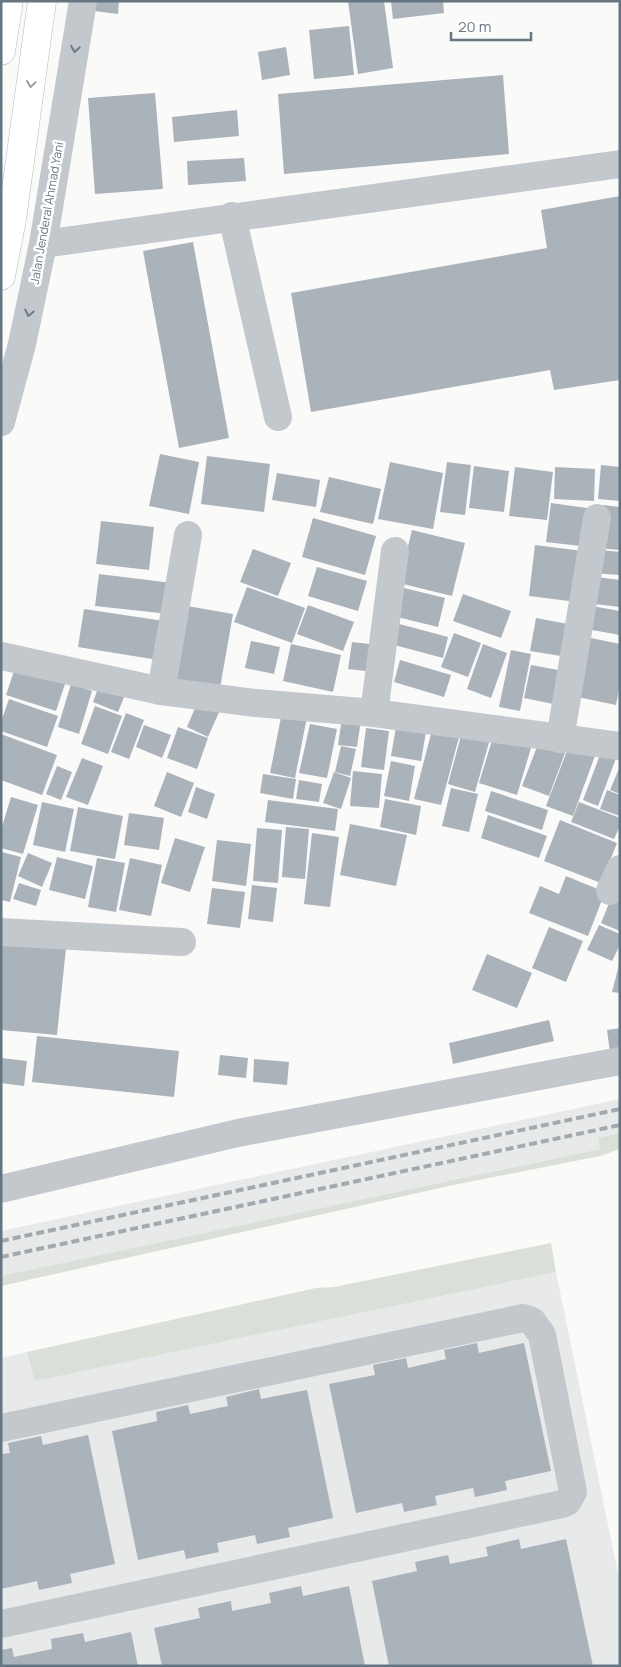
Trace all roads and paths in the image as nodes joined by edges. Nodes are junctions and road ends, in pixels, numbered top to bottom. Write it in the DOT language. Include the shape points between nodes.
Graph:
graph roads {
  1 [pos="8,1"];
  2 [pos="42,1"];
  3 [pos="83,1"];
  4 [pos="1,51"];
  5 [pos="620,164"];
  6 [pos="232,216"];
  7 [pos="6,219"];
  8 [pos="44,244"];
  9 [pos="1,276"];
  10 [pos="278,417"];
  11 [pos="1,422"];
  12 [pos="597,518"];
  13 [pos="188,535"];
  14 [pos="395,551"];
  15 [pos="1,656"];
  16 [pos="161,691"];
  17 [pos="374,713"];
  18 [pos="560,739"];
  19 [pos="620,746"];
  20 [pos="1,932"];
  21 [pos="182,942"];
  22 [pos="620,1061"];
  23 [pos="1,1189"];
  24 [pos="1,1428"];
  25 [pos="1,1624"];
  1 -- 4 [label="highway"];
  2 -- 7 [label="highway, one-way"];
  3 -- 8 [label="street, Jalan Jenderal Ahmad Yani, one-way"];
  5 -- 6 [label="street"];
  6 -- 8 [label="street"];
  6 -- 10 [label="street"];
  7 -- 9 [label="highway"];
  8 -- 11 [label="street, Jalan Jenderal Ahmad Yani, one-way"];
  12 -- 18 [label="street"];
  13 -- 16 [label="street"];
  14 -- 17 [label="street"];
  15 -- 16 [label="street"];
  16 -- 17 [label="street"];
  17 -- 18 [label="street"];
  18 -- 19 [label="street"];
  20 -- 21 [label="street"];
  22 -- 23 [label="street" via="238,1133"];
  24 -- 25 [label="street" via="523,1318 532,1321 542,1334 573,1492 562,1504"];
}
